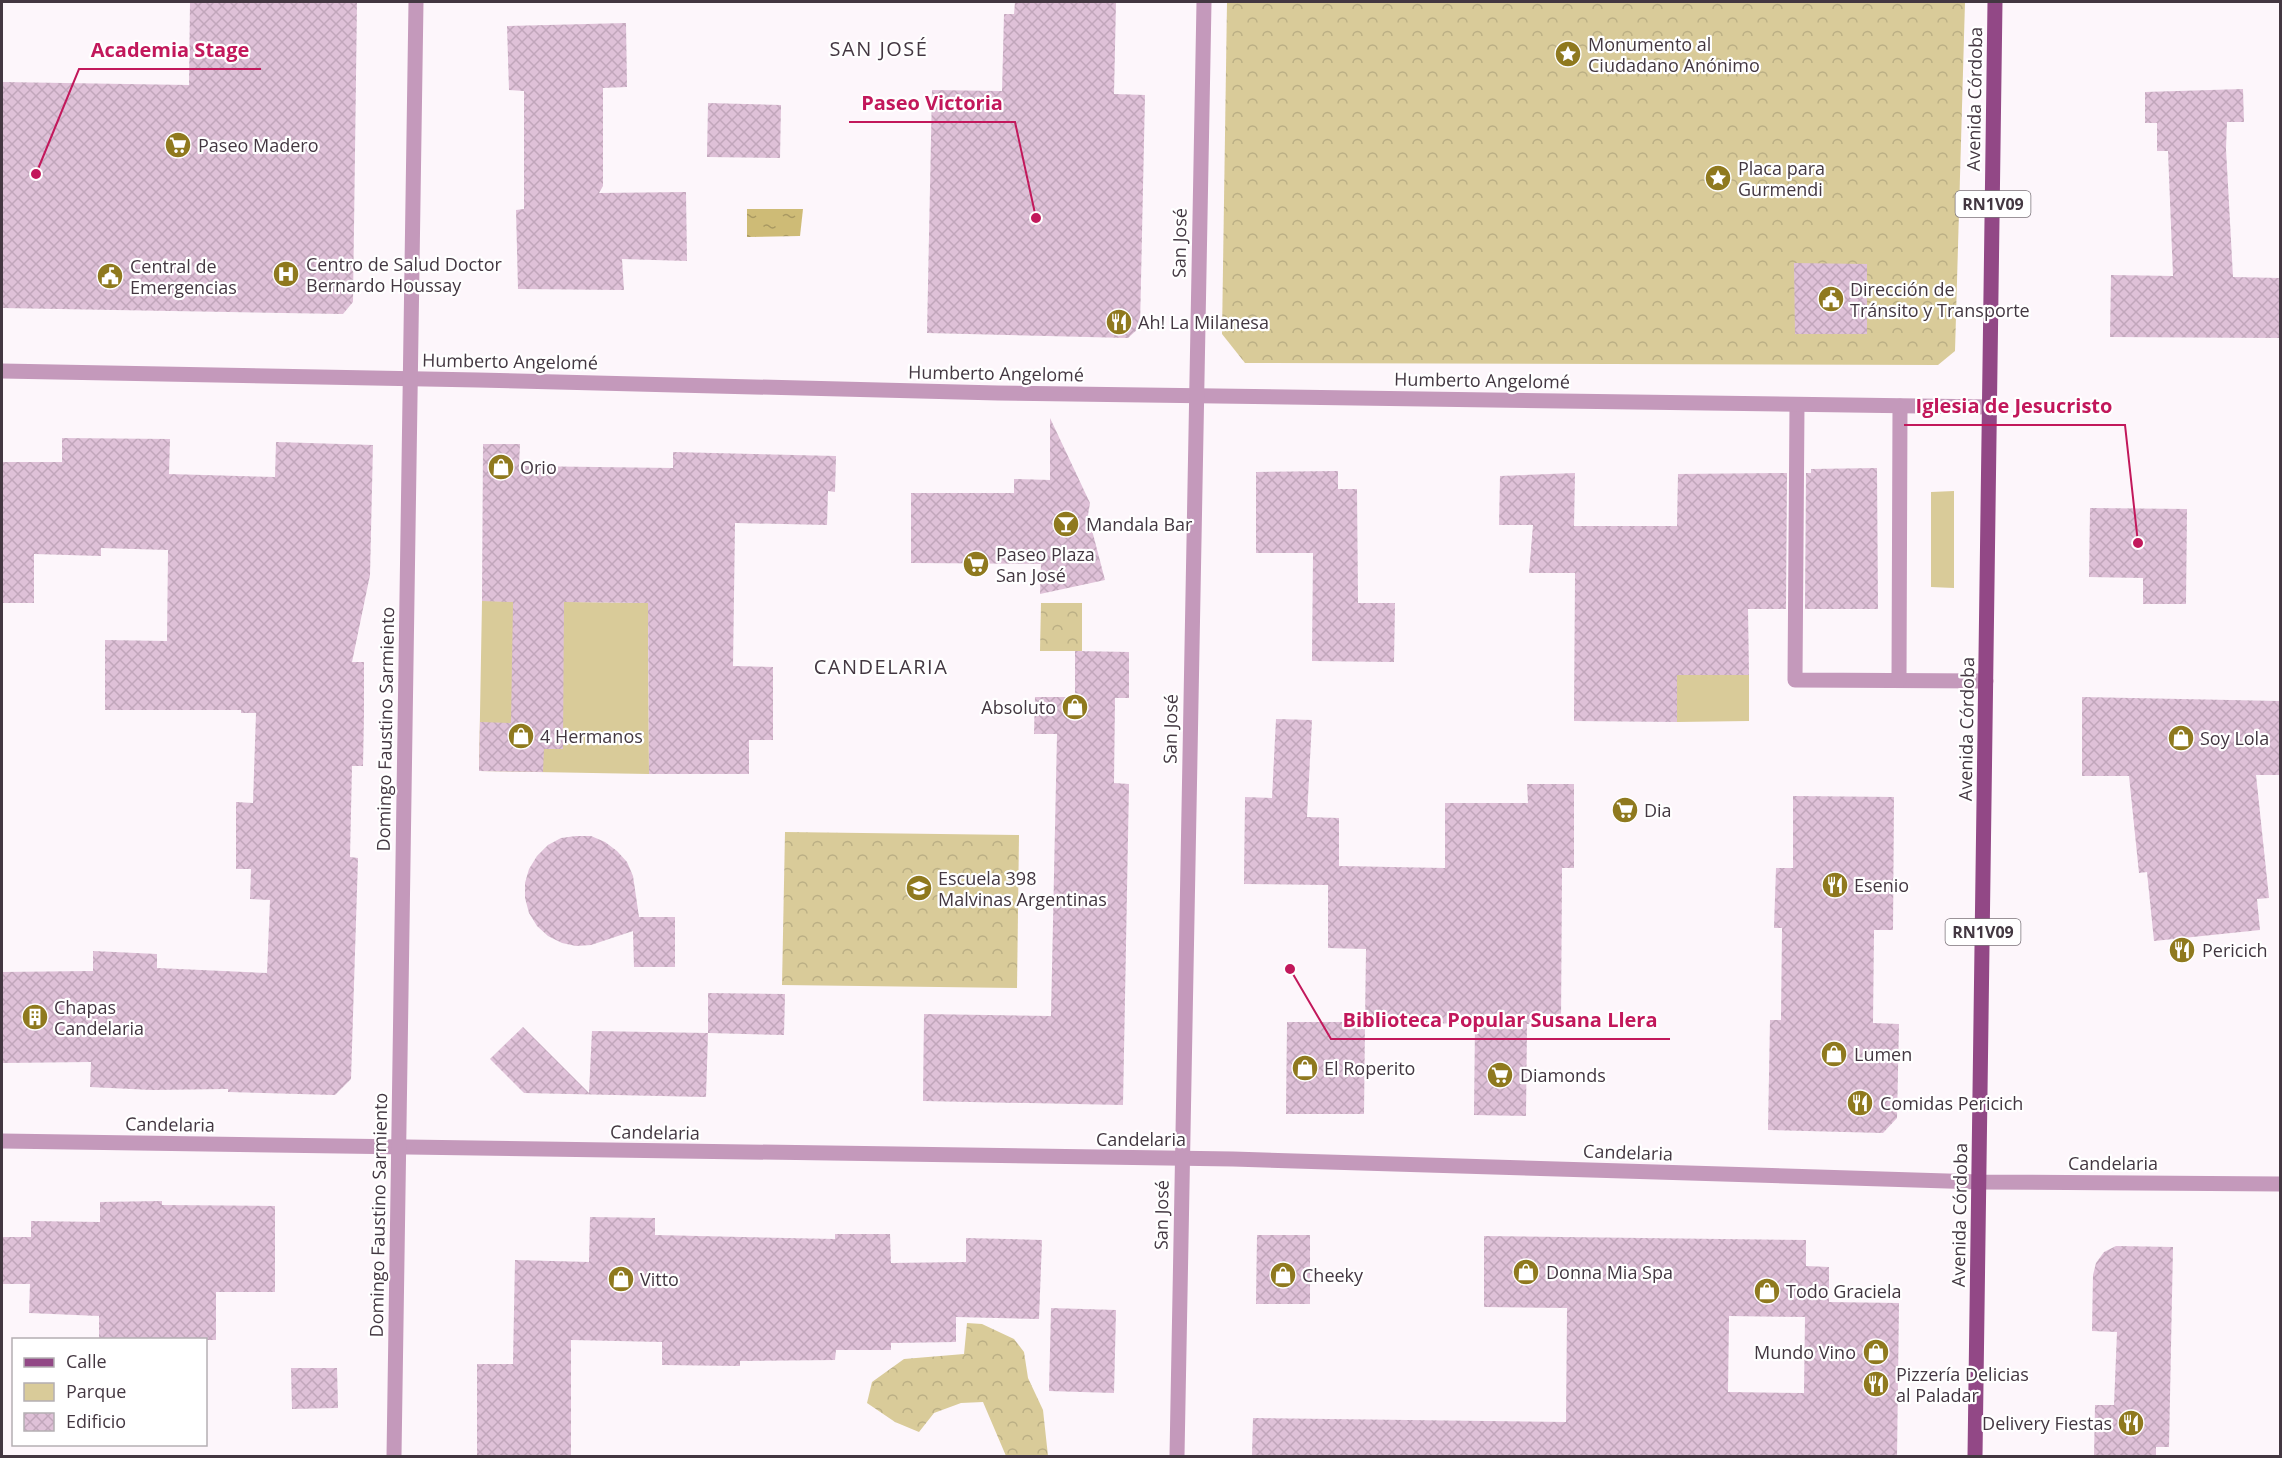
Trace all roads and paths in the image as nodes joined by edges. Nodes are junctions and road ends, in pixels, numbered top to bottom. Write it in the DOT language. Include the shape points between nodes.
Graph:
graph roads {
  1 [pos="416,2"];
  2 [pos="1204,2"];
  3 [pos="1995,2"];
  4 [pos="2,371"];
  5 [pos="410,379"];
  6 [pos="1196,395"];
  7 [pos="1797,405"];
  8 [pos="1900,406"];
  9 [pos="1990,407"];
  10 [pos="1899,680"];
  11 [pos="1986,681"];
  12 [pos="2,1141"];
  13 [pos="399,1147"];
  14 [pos="1182,1159"];
  15 [pos="1979,1182"];
  16 [pos="2280,1184"];
  17 [pos="394,1456"];
  18 [pos="1177,1456"];
  19 [pos="1976,1456"];
  1 -- 5 [label="street, Domingo Faustino Sarmiento"];
  2 -- 6 [label="street, San José"];
  3 -- 9 [label="main road, Avenida Córdoba / RN1V09"];
  4 -- 5 [label="street, Humberto Angelomé"];
  5 -- 6 [label="street, Humberto Angelomé"];
  5 -- 13 [label="street, Domingo Faustino Sarmiento"];
  6 -- 7 [label="street, Humberto Angelomé"];
  6 -- 14 [label="street, San José"];
  7 -- 8 [label="street, Humberto Angelomé"];
  7 -- 10 [label="street" via="1795,680"];
  8 -- 9 [label="street, Humberto Angelomé"];
  8 -- 10 [label="street"];
  9 -- 11 [label="main road, Avenida Córdoba / RN1V09"];
  10 -- 11 [label="street"];
  11 -- 15 [label="main road, Avenida Córdoba / RN1V09"];
  12 -- 13 [label="street, Candelaria"];
  13 -- 14 [label="street, Candelaria"];
  13 -- 17 [label="street, Domingo Faustino Sarmiento"];
  14 -- 15 [label="street, Candelaria"];
  14 -- 18 [label="street, San José"];
  15 -- 16 [label="street, Candelaria"];
  15 -- 19 [label="main road, Avenida Córdoba / RN1V09"];
}
